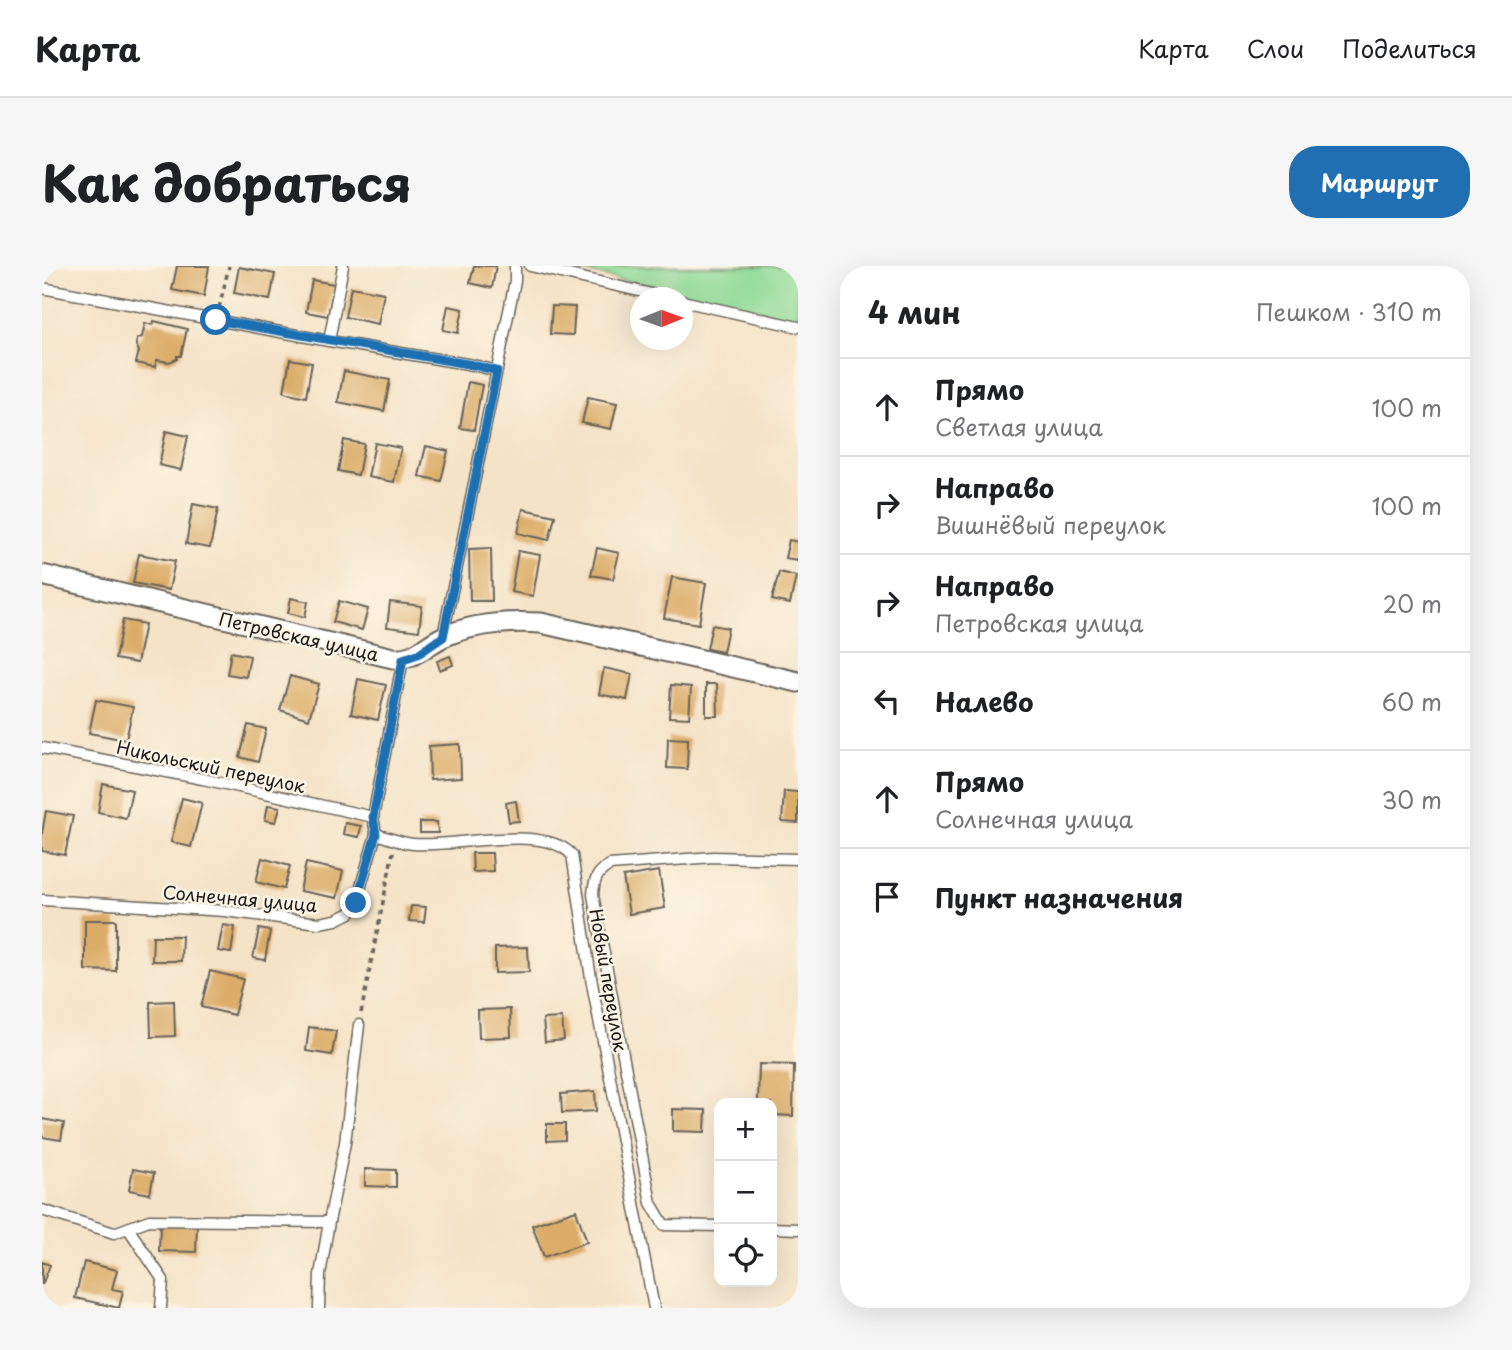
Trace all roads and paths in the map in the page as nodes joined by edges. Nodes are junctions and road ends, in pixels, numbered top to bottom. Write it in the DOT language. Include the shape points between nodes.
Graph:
graph roads {
  1 [pos="229,266"];
  2 [pos="343,266"];
  3 [pos="529,266"];
  4 [pos="516,267"];
  5 [pos="42,288"];
  6 [pos="630,289"];
  7 [pos="693,303"];
  8 [pos="216,320"];
  9 [pos="798,327"];
  10 [pos="329,341"];
  11 [pos="497,371"];
  12 [pos="42,575"];
  13 [pos="443,637"];
  14 [pos="403,659"];
  15 [pos="798,682"];
  16 [pos="42,748"];
  17 [pos="373,817"];
  18 [pos="376,834"];
  19 [pos="395,839"];
  20 [pos="798,859"];
  21 [pos="42,900"];
  22 [pos="359,1025"];
  23 [pos="42,1210"];
  24 [pos="329,1222"];
  25 [pos="714,1226"];
  26 [pos="128,1228"];
  27 [pos="777,1228"];
  28 [pos="798,1229"];
  29 [pos="161,1308"];
  30 [pos="318,1308"];
  31 [pos="654,1308"];
  1 -- 8 [label="path"];
  2 -- 10 [label="lane"];
  3 -- 4 [label="lane"];
  3 -- 6 [label="lane"];
  4 -- 11 [label="lane"];
  5 -- 8 [label="lane"];
  7 -- 9 [label="lane"];
  8 -- 10 [label="lane"];
  10 -- 11 [label="lane"];
  11 -- 13 [label="lane"];
  12 -- 14 [label="street, Петровская улица"];
  13 -- 14 [label="street, Петровская улица"];
  13 -- 15 [label="street, Петровская улица" via="492,623 541,623"];
  14 -- 17 [label="lane"];
  16 -- 17 [label="lane, Никольский переулок"];
  17 -- 18 [label="lane"];
  18 -- 19 [label="lane, Новый переулок"];
  18 -- 21 [label="lane, Солнечная улица" via="356,903 350,913 336,920 319,923 225,911"];
  19 -- 22 [label="path"];
  19 -- 31 [label="lane, Новый переулок" via="411,844 516,839 549,842 572,855"];
  20 -- 25 [label="lane" via="713,857 610,865 600,871 594,884 651,1203 664,1224"];
  22 -- 24 [label="lane" via="345,1143"];
  23 -- 26 [label="lane" via="114,1233"];
  24 -- 26 [label="lane" via="149,1220"];
  24 -- 30 [label="lane"];
  26 -- 29 [label="lane" via="163,1280"];
  27 -- 28 [label="lane"];
}
